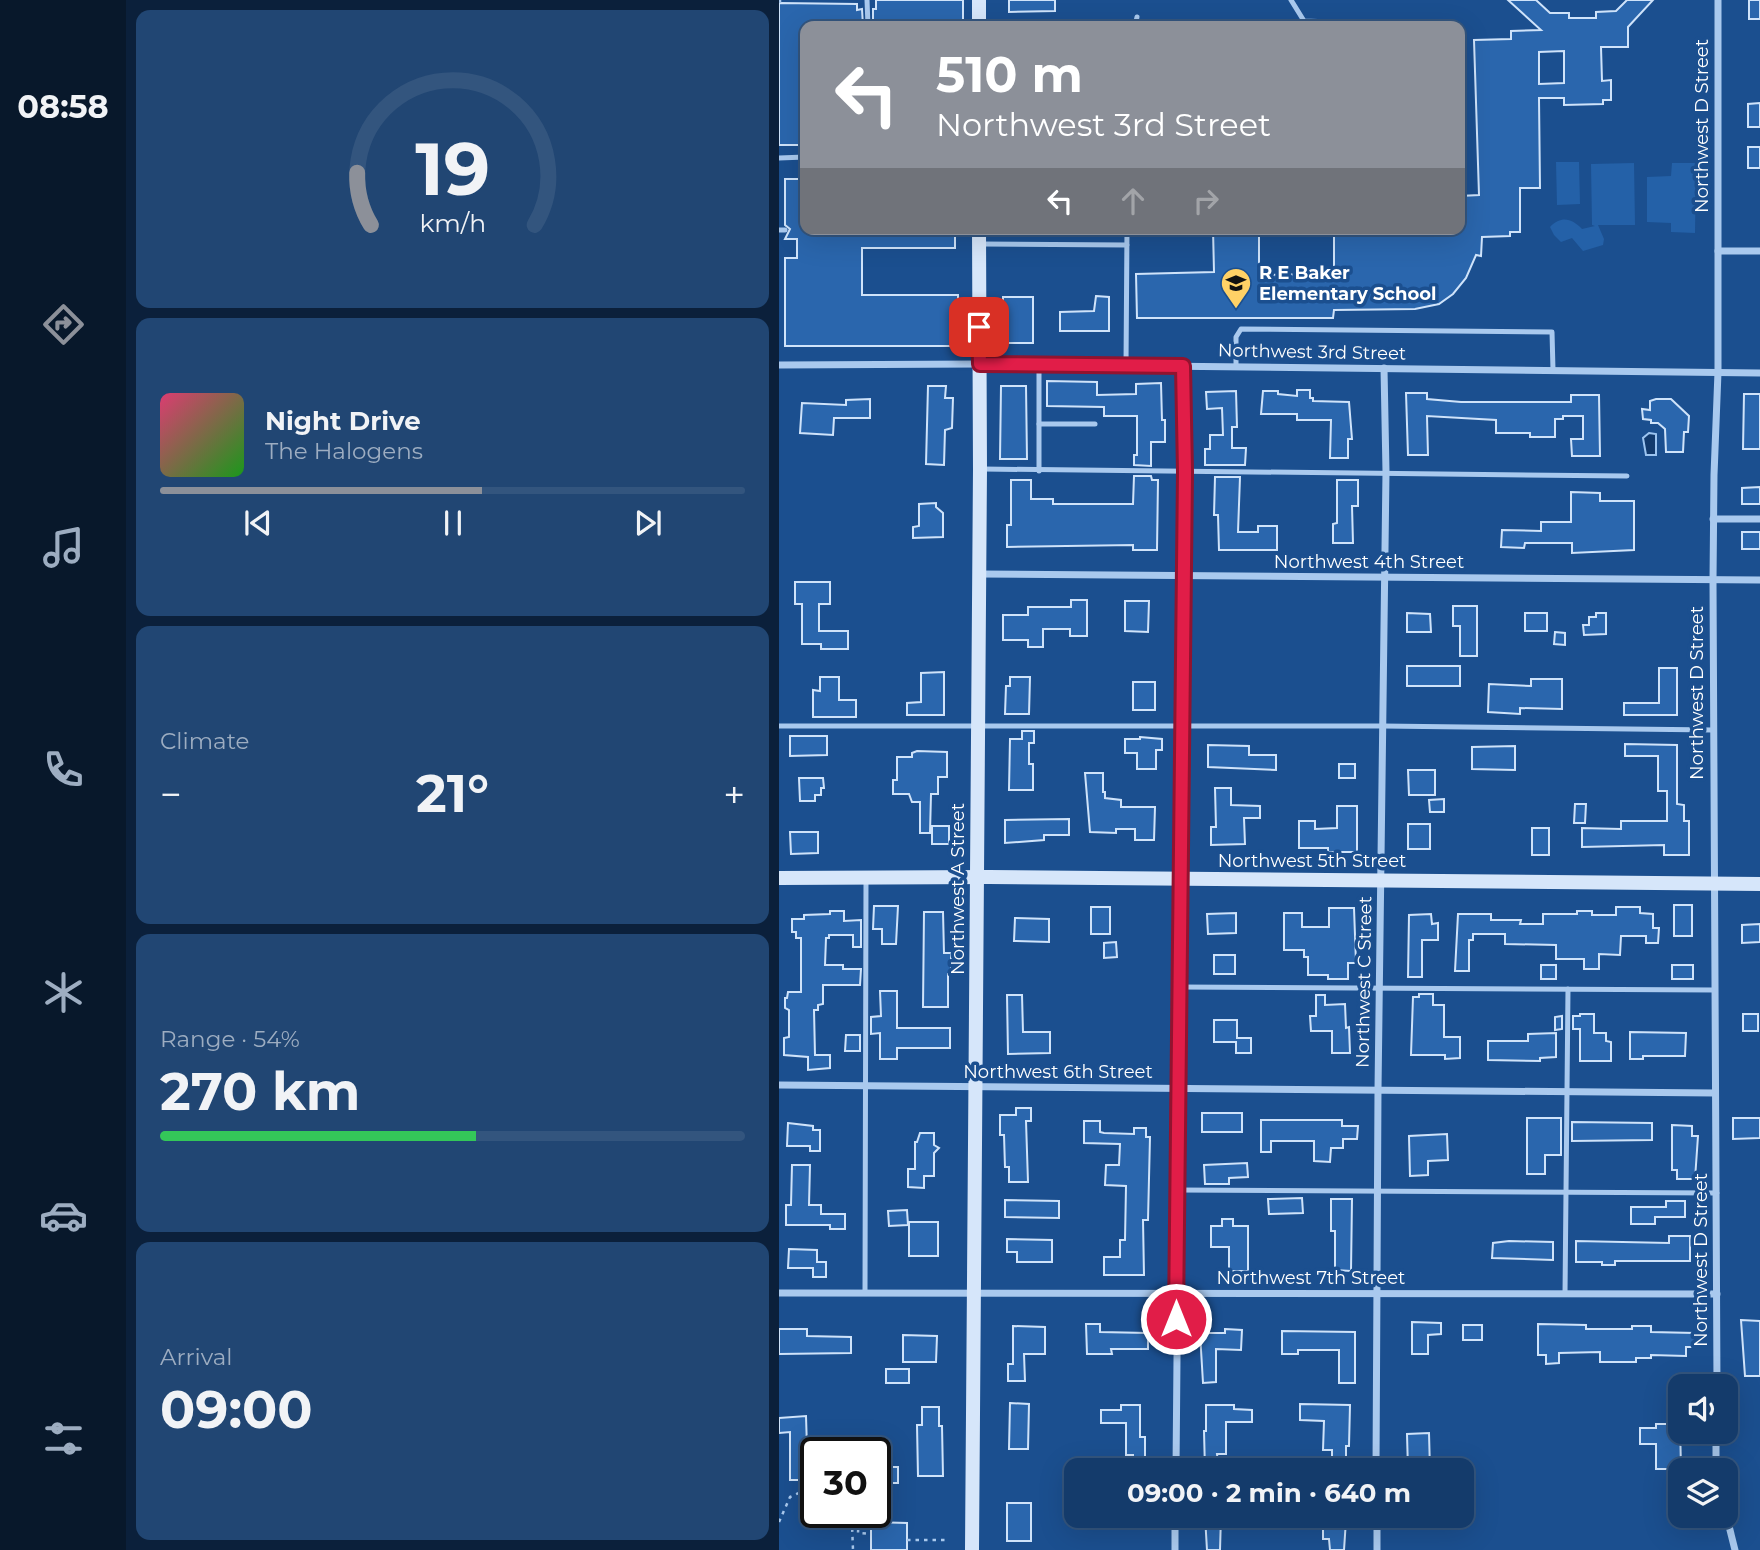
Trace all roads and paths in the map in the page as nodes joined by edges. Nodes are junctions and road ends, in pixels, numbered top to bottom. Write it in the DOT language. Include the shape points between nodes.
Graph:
graph roads {
  1 [pos="867,0"];
  2 [pos="979,0"];
  3 [pos="1291,0"];
  4 [pos="1718,0"];
  5 [pos="1137,17"];
  6 [pos="868,21"];
  7 [pos="979,21"];
  8 [pos="1136,21"];
  9 [pos="1303,21"];
  10 [pos="779,158"];
  11 [pos="800,158"];
  12 [pos="979,235"];
  13 [pos="1127,235"];
  14 [pos="1127,245"];
  15 [pos="1718,251"];
  16 [pos="1760,251"];
  17 [pos="980,364"];
  18 [pos="779,365"];
  19 [pos="1039,365"];
  20 [pos="1126,366"];
  21 [pos="1183,366"];
  22 [pos="1236,367"];
  23 [pos="1385,368"];
  24 [pos="1553,370"];
  25 [pos="1718,372"];
  26 [pos="1760,373"];
  27 [pos="1039,424"];
  28 [pos="1095,424"];
  29 [pos="980,469"];
  30 [pos="1039,471"];
  31 [pos="1185,472"];
  32 [pos="1386,472"];
  33 [pos="1627,476"];
  34 [pos="1713,519"];
  35 [pos="1760,519"];
  36 [pos="978,574"];
  37 [pos="1182,577"];
  38 [pos="1384,578"];
  39 [pos="1713,580"];
  40 [pos="1760,580"];
  41 [pos="779,726"];
  42 [pos="978,726"];
  43 [pos="1181,726"];
  44 [pos="1383,726"];
  45 [pos="1713,730"];
  46 [pos="977,877"];
  47 [pos="779,878"];
  48 [pos="866,878"];
  49 [pos="1180,879"];
  50 [pos="1382,881"];
  51 [pos="1714,883"];
  52 [pos="1760,884"];
  53 [pos="1179,987"];
  54 [pos="1379,988"];
  55 [pos="1568,989"];
  56 [pos="1715,990"];
  57 [pos="779,1085"];
  58 [pos="864,1086"];
  59 [pos="975,1087"];
  60 [pos="1178,1089"];
  61 [pos="1378,1090"];
  62 [pos="1566,1092"];
  63 [pos="1715,1093"];
  64 [pos="1177,1190"];
  65 [pos="1377,1191"];
  66 [pos="1564,1192"];
  67 [pos="1717,1193"];
  68 [pos="779,1293"];
  69 [pos="865,1293"];
  70 [pos="974,1293"];
  71 [pos="1176,1293"];
  72 [pos="1377,1294"];
  73 [pos="1565,1294"];
  74 [pos="1717,1294"];
  75 [pos="1717,1374"];
  76 [pos="1176,1458"];
  77 [pos="1376,1458"];
  78 [pos="800,1492"];
  79 [pos="779,1522"];
  80 [pos="852,1528"];
  81 [pos="858,1528"];
  82 [pos="1175,1528"];
  83 [pos="1377,1528"];
  84 [pos="1730,1528"];
  85 [pos="871,1534"];
  86 [pos="946,1539"];
  87 [pos="907,1540"];
  88 [pos="853,1550"];
  89 [pos="972,1550"];
  90 [pos="1175,1550"];
  91 [pos="1377,1550"];
  92 [pos="1735,1550"];
  1 -- 6 [label="lane"];
  2 -- 7 [label="street"];
  3 -- 9 [label="lane"];
  4 -- 15 [label="street, Northwest D Street"];
  5 -- 8 [label="lane"];
  10 -- 11 [label="lane"];
  12 -- 14 [label="lane"];
  12 -- 17 [label="street, Northwest A Street"];
  13 -- 14 [label="lane"];
  14 -- 20 [label="lane"];
  15 -- 16 [label="street"];
  15 -- 25 [label="street, Northwest D Street"];
  17 -- 18 [label="street, Northwest 3rd Street"];
  17 -- 19 [label="street, Northwest 3rd Street"];
  17 -- 29 [label="street, Northwest A Street"];
  19 -- 20 [label="street, Northwest 3rd Street"];
  19 -- 27 [label="lane"];
  20 -- 21 [label="street, Northwest 3rd Street"];
  21 -- 22 [label="street, Northwest 3rd Street"];
  21 -- 31 [label="street"];
  22 -- 23 [label="street, Northwest 3rd Street"];
  22 -- 24 [label="lane" via="1236,337 1241,329 1552,332"];
  23 -- 24 [label="street, Northwest 3rd Street"];
  23 -- 32 [label="street, Northwest C Street"];
  24 -- 25 [label="street, Northwest 3rd Street"];
  25 -- 26 [label="street, Northwest 3rd Street"];
  25 -- 34 [label="street, Northwest D Street"];
  27 -- 28 [label="lane"];
  27 -- 30 [label="lane"];
  29 -- 30 [label="lane"];
  29 -- 36 [label="street, Northwest A Street"];
  30 -- 31 [label="lane"];
  31 -- 32 [label="lane"];
  31 -- 37 [label="street"];
  32 -- 33 [label="lane"];
  32 -- 38 [label="street, Northwest C Street"];
  34 -- 35 [label="street"];
  34 -- 39 [label="street, Northwest D Street"];
  36 -- 37 [label="street, Northwest 4th Street"];
  36 -- 42 [label="street, Northwest A Street"];
  37 -- 38 [label="street, Northwest 4th Street"];
  37 -- 43 [label="street"];
  38 -- 39 [label="street, Northwest 4th Street"];
  38 -- 44 [label="street, Northwest C Street"];
  39 -- 40 [label="street, Northwest 4th Street"];
  39 -- 45 [label="street, Northwest D Street"];
  41 -- 42 [label="lane"];
  42 -- 43 [label="lane"];
  42 -- 46 [label="street, Northwest A Street"];
  43 -- 44 [label="lane"];
  43 -- 49 [label="street"];
  44 -- 45 [label="lane"];
  44 -- 50 [label="street, Northwest C Street"];
  45 -- 51 [label="street, Northwest D Street"];
  46 -- 48 [label="street, Northwest 5th Street"];
  46 -- 49 [label="street, Northwest 5th Street"];
  46 -- 59 [label="street, Northwest A Street"];
  47 -- 48 [label="street, Northwest 5th Street"];
  48 -- 58 [label="lane"];
  49 -- 50 [label="street, Northwest 5th Street"];
  49 -- 53 [label="street"];
  50 -- 51 [label="street, Northwest 5th Street"];
  50 -- 54 [label="street, Northwest C Street"];
  51 -- 52 [label="street, Northwest 5th Street"];
  51 -- 56 [label="street, Northwest D Street"];
  53 -- 54 [label="lane"];
  53 -- 60 [label="street"];
  54 -- 55 [label="lane"];
  54 -- 61 [label="street, Northwest C Street"];
  55 -- 56 [label="lane"];
  55 -- 62 [label="lane"];
  56 -- 63 [label="street, Northwest D Street"];
  57 -- 58 [label="street, Northwest 6th Street"];
  58 -- 59 [label="street, Northwest 6th Street"];
  58 -- 69 [label="lane"];
  59 -- 60 [label="street, Northwest 6th Street"];
  59 -- 70 [label="street, Northwest A Street"];
  60 -- 61 [label="street, Northwest 6th Street"];
  60 -- 64 [label="street"];
  61 -- 62 [label="street, Northwest 6th Street"];
  61 -- 65 [label="street, Northwest C Street"];
  62 -- 63 [label="street, Northwest 6th Street"];
  62 -- 66 [label="lane"];
  63 -- 67 [label="street, Northwest D Street"];
  64 -- 65 [label="lane"];
  64 -- 71 [label="street"];
  65 -- 66 [label="lane"];
  65 -- 72 [label="street, Northwest C Street"];
  66 -- 67 [label="lane"];
  66 -- 73 [label="lane"];
  67 -- 74 [label="street, Northwest D Street"];
  68 -- 69 [label="street, Northwest 7th Street"];
  69 -- 70 [label="street, Northwest 7th Street"];
  70 -- 71 [label="street, Northwest 7th Street"];
  70 -- 89 [label="street, Northwest A Street"];
  71 -- 72 [label="street, Northwest 7th Street"];
  71 -- 76 [label="street"];
  72 -- 73 [label="street, Northwest 7th Street"];
  72 -- 77 [label="street, Northwest C Street"];
  73 -- 74 [label="street, Northwest 7th Street"];
  74 -- 75 [label="street, Northwest D Street"];
  78 -- 79 [label="path" via="790,1497"];
  80 -- 88 [label="path"];
  81 -- 85 [label="path" via="858,1533"];
  82 -- 90 [label="street"];
  83 -- 91 [label="street"];
  84 -- 92 [label="street"];
  86 -- 87 [label="path"];
}
